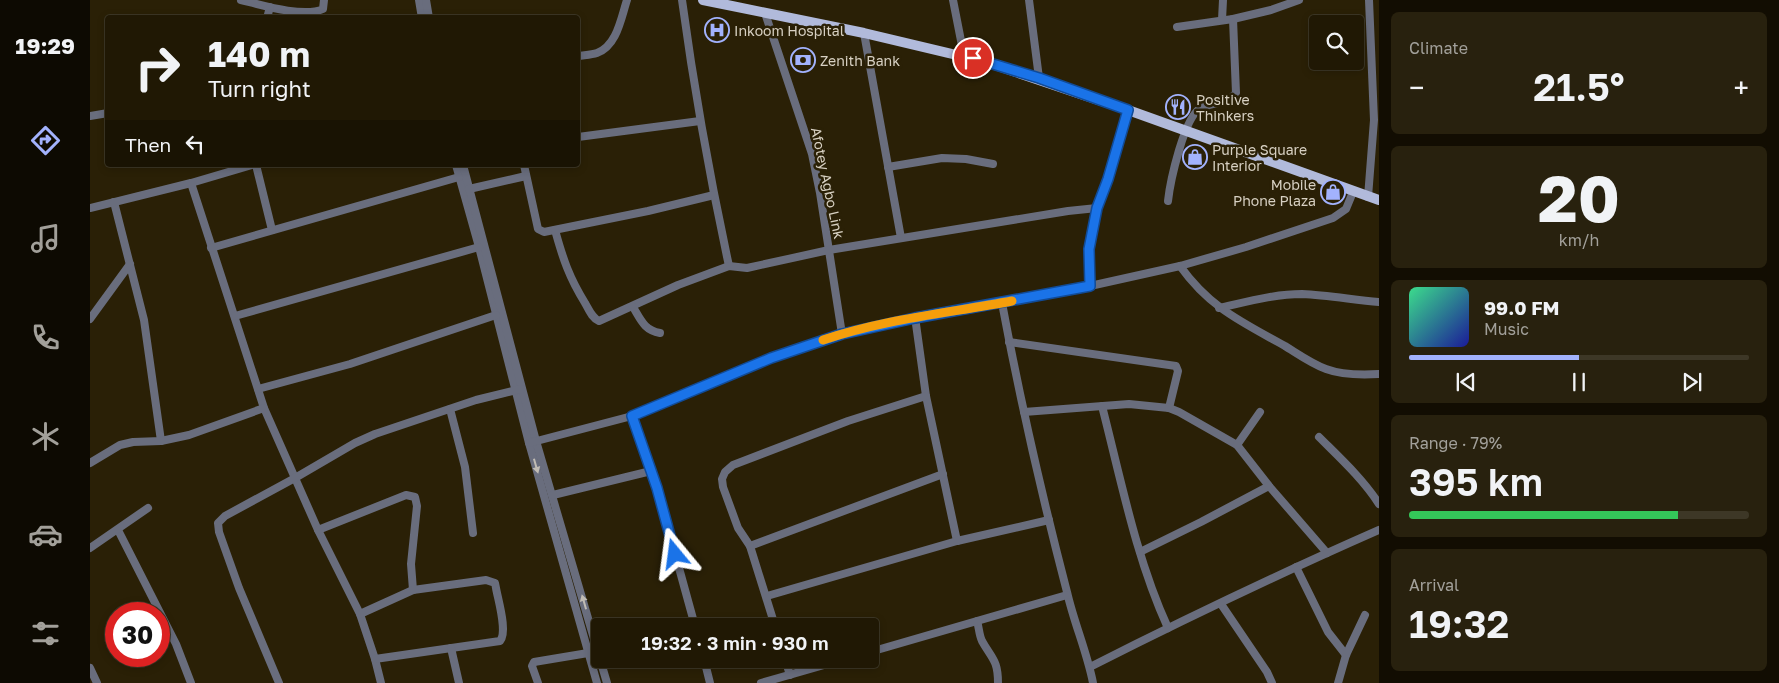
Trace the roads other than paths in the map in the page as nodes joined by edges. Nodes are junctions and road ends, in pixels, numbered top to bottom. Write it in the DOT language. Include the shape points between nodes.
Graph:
graph roads {
  1 [pos="240,0"];
  2 [pos="324,0"];
  3 [pos="419,0"];
  4 [pos="426,0"];
  5 [pos="627,0"];
  6 [pos="682,0"];
  7 [pos="703,0"];
  8 [pos="952,0"];
  9 [pos="1028,0"];
  10 [pos="1223,0"];
  11 [pos="1299,0"];
  12 [pos="1370,0"];
  13 [pos="740,4"];
  14 [pos="270,7"];
  15 [pos="323,13"];
  16 [pos="765,13"];
  17 [pos="268,15"];
  18 [pos="422,15"];
  19 [pos="428,15"];
  20 [pos="1233,19"];
  21 [pos="1222,20"];
  22 [pos="1177,27"];
  23 [pos="864,32"];
  24 [pos="580,56"];
  25 [pos="964,56"];
  26 [pos="1376,68"];
  27 [pos="1039,78"];
  28 [pos="1128,110"];
  29 [pos="105,114"];
  30 [pos="90,116"];
  31 [pos="700,121"];
  32 [pos="1377,121"];
  33 [pos="1186,132"];
  34 [pos="580,137"];
  35 [pos="993,164"];
  36 [pos="247,167"];
  37 [pos="255,167"];
  38 [pos="456,167"];
  39 [pos="464,167"];
  40 [pos="524,167"];
  41 [pos="888,167"];
  42 [pos="526,176"];
  43 [pos="459,177"];
  44 [pos="191,183"];
  45 [pos="469,189"];
  46 [pos="1354,192"];
  47 [pos="714,195"];
  48 [pos="1368,197"];
  49 [pos="1379,200"];
  50 [pos="1168,201"];
  51 [pos="114,202"];
  52 [pos="90,208"];
  53 [pos="1097,208"];
  54 [pos="272,230"];
  55 [pos="555,230"];
  56 [pos="901,238"];
  57 [pos="479,247"];
  58 [pos="212,248"];
  59 [pos="829,250"];
  60 [pos="130,264"];
  61 [pos="729,266"];
  62 [pos="1180,266"];
  63 [pos="1090,286"];
  64 [pos="1379,302"];
  65 [pos="1002,303"];
  66 [pos="633,307"];
  67 [pos="1219,308"];
  68 [pos="496,315"];
  69 [pos="235,316"];
  70 [pos="915,318"];
  71 [pos="90,320"];
  72 [pos="660,333"];
  73 [pos="842,334"];
  74 [pos="1009,342"];
  75 [pos="1379,374"];
  76 [pos="258,389"];
  77 [pos="520,390"];
  78 [pos="926,396"];
  79 [pos="1102,406"];
  80 [pos="264,408"];
  81 [pos="1169,408"];
  82 [pos="450,409"];
  83 [pos="1024,412"];
  84 [pos="1260,412"];
  85 [pos="632,416"];
  86 [pos="1319,437"];
  87 [pos="160,441"];
  88 [pos="533,442"];
  89 [pos="1237,445"];
  90 [pos="90,463"];
  91 [pos="651,471"];
  92 [pos="943,474"];
  93 [pos="294,478"];
  94 [pos="1269,486"];
  95 [pos="553,495"];
  96 [pos="1379,504"];
  97 [pos="148,508"];
  98 [pos="1049,520"];
  99 [pos="118,530"];
  100 [pos="318,530"];
  101 [pos="1379,530"];
  102 [pos="473,533"];
  103 [pos="957,541"];
  104 [pos="750,546"];
  105 [pos="90,548"];
  106 [pos="1140,552"];
  107 [pos="1327,553"];
  108 [pos="1296,567"];
  109 [pos="413,590"];
  110 [pos="1067,595"];
  111 [pos="767,596"];
  112 [pos="1220,604"];
  113 [pos="360,614"];
  114 [pos="1365,615"];
  115 [pos="693,618"];
  116 [pos="774,618"];
  117 [pos="977,621"];
  118 [pos="1168,628"];
  119 [pos="451,648"];
  120 [pos="879,649"];
  121 [pos="588,653"];
  122 [pos="1346,655"];
  123 [pos="375,659"];
  124 [pos="1090,667"];
  125 [pos="90,668"];
  126 [pos="706,668"];
  127 [pos="788,668"];
  128 [pos="814,668"];
  129 [pos="790,675"];
  130 [pos="97,683"];
  131 [pos="191,683"];
  132 [pos="279,683"];
  133 [pos="381,683"];
  134 [pos="459,683"];
  135 [pos="538,683"];
  136 [pos="597,683"];
  137 [pos="606,683"];
  138 [pos="710,683"];
  139 [pos="761,683"];
  140 [pos="998,683"];
  141 [pos="1093,683"];
  142 [pos="1272,683"];
  143 [pos="1338,683"];
  1 -- 14 [label="street"];
  2 -- 15 [label="street"];
  3 -- 18 [label="street"];
  4 -- 19 [label="street"];
  5 -- 24 [label="street" via="612,42 597,53"];
  6 -- 31 [label="street"];
  7 -- 13 [label="main road"];
  8 -- 25 [label="street"];
  9 -- 27 [label="street"];
  10 -- 21 [label="street"];
  11 -- 20 [label="street"];
  12 -- 26 [label="street"];
  13 -- 16 [label="main road"];
  14 -- 15 [label="street"];
  14 -- 17 [label="street"];
  16 -- 23 [label="main road"];
  16 -- 59 [label="street, Afotey Agbo Link" via="812,154"];
  20 -- 21 [label="street"];
  20 -- 33 [label="street" via="1236,93 1198,109"];
  21 -- 22 [label="street"];
  23 -- 25 [label="main road"];
  23 -- 41 [label="street"];
  25 -- 27 [label="main road"];
  26 -- 32 [label="street"];
  27 -- 28 [label="main road"];
  28 -- 33 [label="main road"];
  28 -- 53 [label="street"];
  29 -- 30 [label="street"];
  31 -- 34 [label="street"];
  31 -- 47 [label="street"];
  32 -- 48 [label="street"];
  33 -- 46 [label="main road"];
  33 -- 50 [label="street" via="1175,159"];
  35 -- 41 [label="street" via="942,158"];
  36 -- 44 [label="street"];
  37 -- 54 [label="street"];
  38 -- 43 [label="street"];
  39 -- 45 [label="street"];
  40 -- 42 [label="street"];
  41 -- 56 [label="street"];
  42 -- 45 [label="street"];
  42 -- 55 [label="street" via="538,229 544,232"];
  43 -- 54 [label="street"];
  43 -- 57 [label="street"];
  44 -- 51 [label="street"];
  44 -- 58 [label="street"];
  45 -- 77 [label="street"];
  46 -- 48 [label="main road"];
  46 -- 62 [label="street" via="1346,209 1333,218"];
  47 -- 55 [label="street"];
  47 -- 61 [label="street"];
  48 -- 49 [label="main road"];
  51 -- 52 [label="street"];
  51 -- 60 [label="street"];
  53 -- 56 [label="street"];
  53 -- 63 [label="street" via="1089,249"];
  54 -- 58 [label="street"];
  55 -- 66 [label="street" via="568,273 596,320 604,321"];
  56 -- 59 [label="street"];
  57 -- 68 [label="street"];
  57 -- 69 [label="street"];
  58 -- 69 [label="street"];
  59 -- 61 [label="street" via="747,268"];
  59 -- 73 [label="street, Afotey Agbo Link"];
  60 -- 71 [label="street"];
  60 -- 87 [label="street" via="144,320"];
  61 -- 66 [label="street" via="678,285"];
  62 -- 63 [label="street"];
  62 -- 67 [label="street" via="1200,292"];
  63 -- 65 [label="street"];
  64 -- 67 [label="street" via="1304,294 1251,300"];
  65 -- 70 [label="street"];
  65 -- 74 [label="street"];
  66 -- 72 [label="street" via="645,327"];
  67 -- 75 [label="street" via="1249,328 1325,368 1351,374"];
  68 -- 76 [label="street" via="358,362"];
  68 -- 77 [label="street"];
  69 -- 76 [label="street"];
  70 -- 73 [label="street"];
  70 -- 78 [label="street"];
  73 -- 85 [label="street" via="771,358"];
  74 -- 81 [label="street" via="1176,366 1178,371"];
  74 -- 83 [label="street"];
  76 -- 80 [label="street"];
  77 -- 82 [label="street"];
  77 -- 88 [label="street"];
  78 -- 92 [label="street"];
  78 -- 104 [label="street" via="848,421 730,467 722,479 723,487 738,528"];
  79 -- 81 [label="street" via="1129,404"];
  79 -- 83 [label="street"];
  79 -- 106 [label="street"];
  80 -- 87 [label="street" via="189,436"];
  80 -- 93 [label="street"];
  81 -- 89 [label="street"];
  82 -- 93 [label="street" via="375,434"];
  82 -- 102 [label="street" via="465,467"];
  83 -- 98 [label="street"];
  84 -- 89 [label="street"];
  85 -- 88 [label="street"];
  85 -- 91 [label="street"];
  86 -- 96 [label="street"];
  87 -- 90 [label="street" via="120,446"];
  88 -- 95 [label="street"];
  88 -- 121 [label="street, one-way"];
  89 -- 94 [label="street"];
  91 -- 95 [label="street"];
  91 -- 115 [label="street"];
  92 -- 103 [label="street"];
  92 -- 104 [label="street"];
  93 -- 100 [label="street"];
  93 -- 132 [label="street" via="224,516 218,523 218,532 239,588"];
  94 -- 106 [label="street"];
  94 -- 107 [label="street"];
  137 -- 95 [label="street, one-way"];
  97 -- 99 [label="street"];
  98 -- 103 [label="street"];
  98 -- 110 [label="street"];
  99 -- 105 [label="street"];
  99 -- 131 [label="street" via="176,644"];
  100 -- 109 [label="street" via="406,495 415,496 417,506 410,564"];
  100 -- 113 [label="street"];
  101 -- 107 [label="street"];
  103 -- 111 [label="street"];
  104 -- 111 [label="street"];
  106 -- 118 [label="street"];
  107 -- 108 [label="street"];
  108 -- 112 [label="street"];
  108 -- 122 [label="street" via="1328,632"];
  109 -- 113 [label="street"];
  109 -- 119 [label="street" via="486,580 495,583 504,631 502,639"];
  110 -- 117 [label="street"];
  110 -- 124 [label="street"];
  111 -- 116 [label="street"];
  112 -- 118 [label="street"];
  112 -- 142 [label="street"];
  113 -- 123 [label="street"];
  114 -- 122 [label="street"];
  117 -- 120 [label="street"];
  117 -- 140 [label="street" via="982,642 995,661"];
  118 -- 124 [label="street"];
  119 -- 123 [label="street"];
  119 -- 134 [label="street"];
  121 -- 135 [label="street" via="534,662 532,666"];
  121 -- 136 [label="street"];
  122 -- 143 [label="street"];
  123 -- 133 [label="street"];
  124 -- 141 [label="street"];
  125 -- 130 [label="street"];
  126 -- 138 [label="street"];
  127 -- 129 [label="street"];
  128 -- 129 [label="street"];
  129 -- 139 [label="street"];
}
